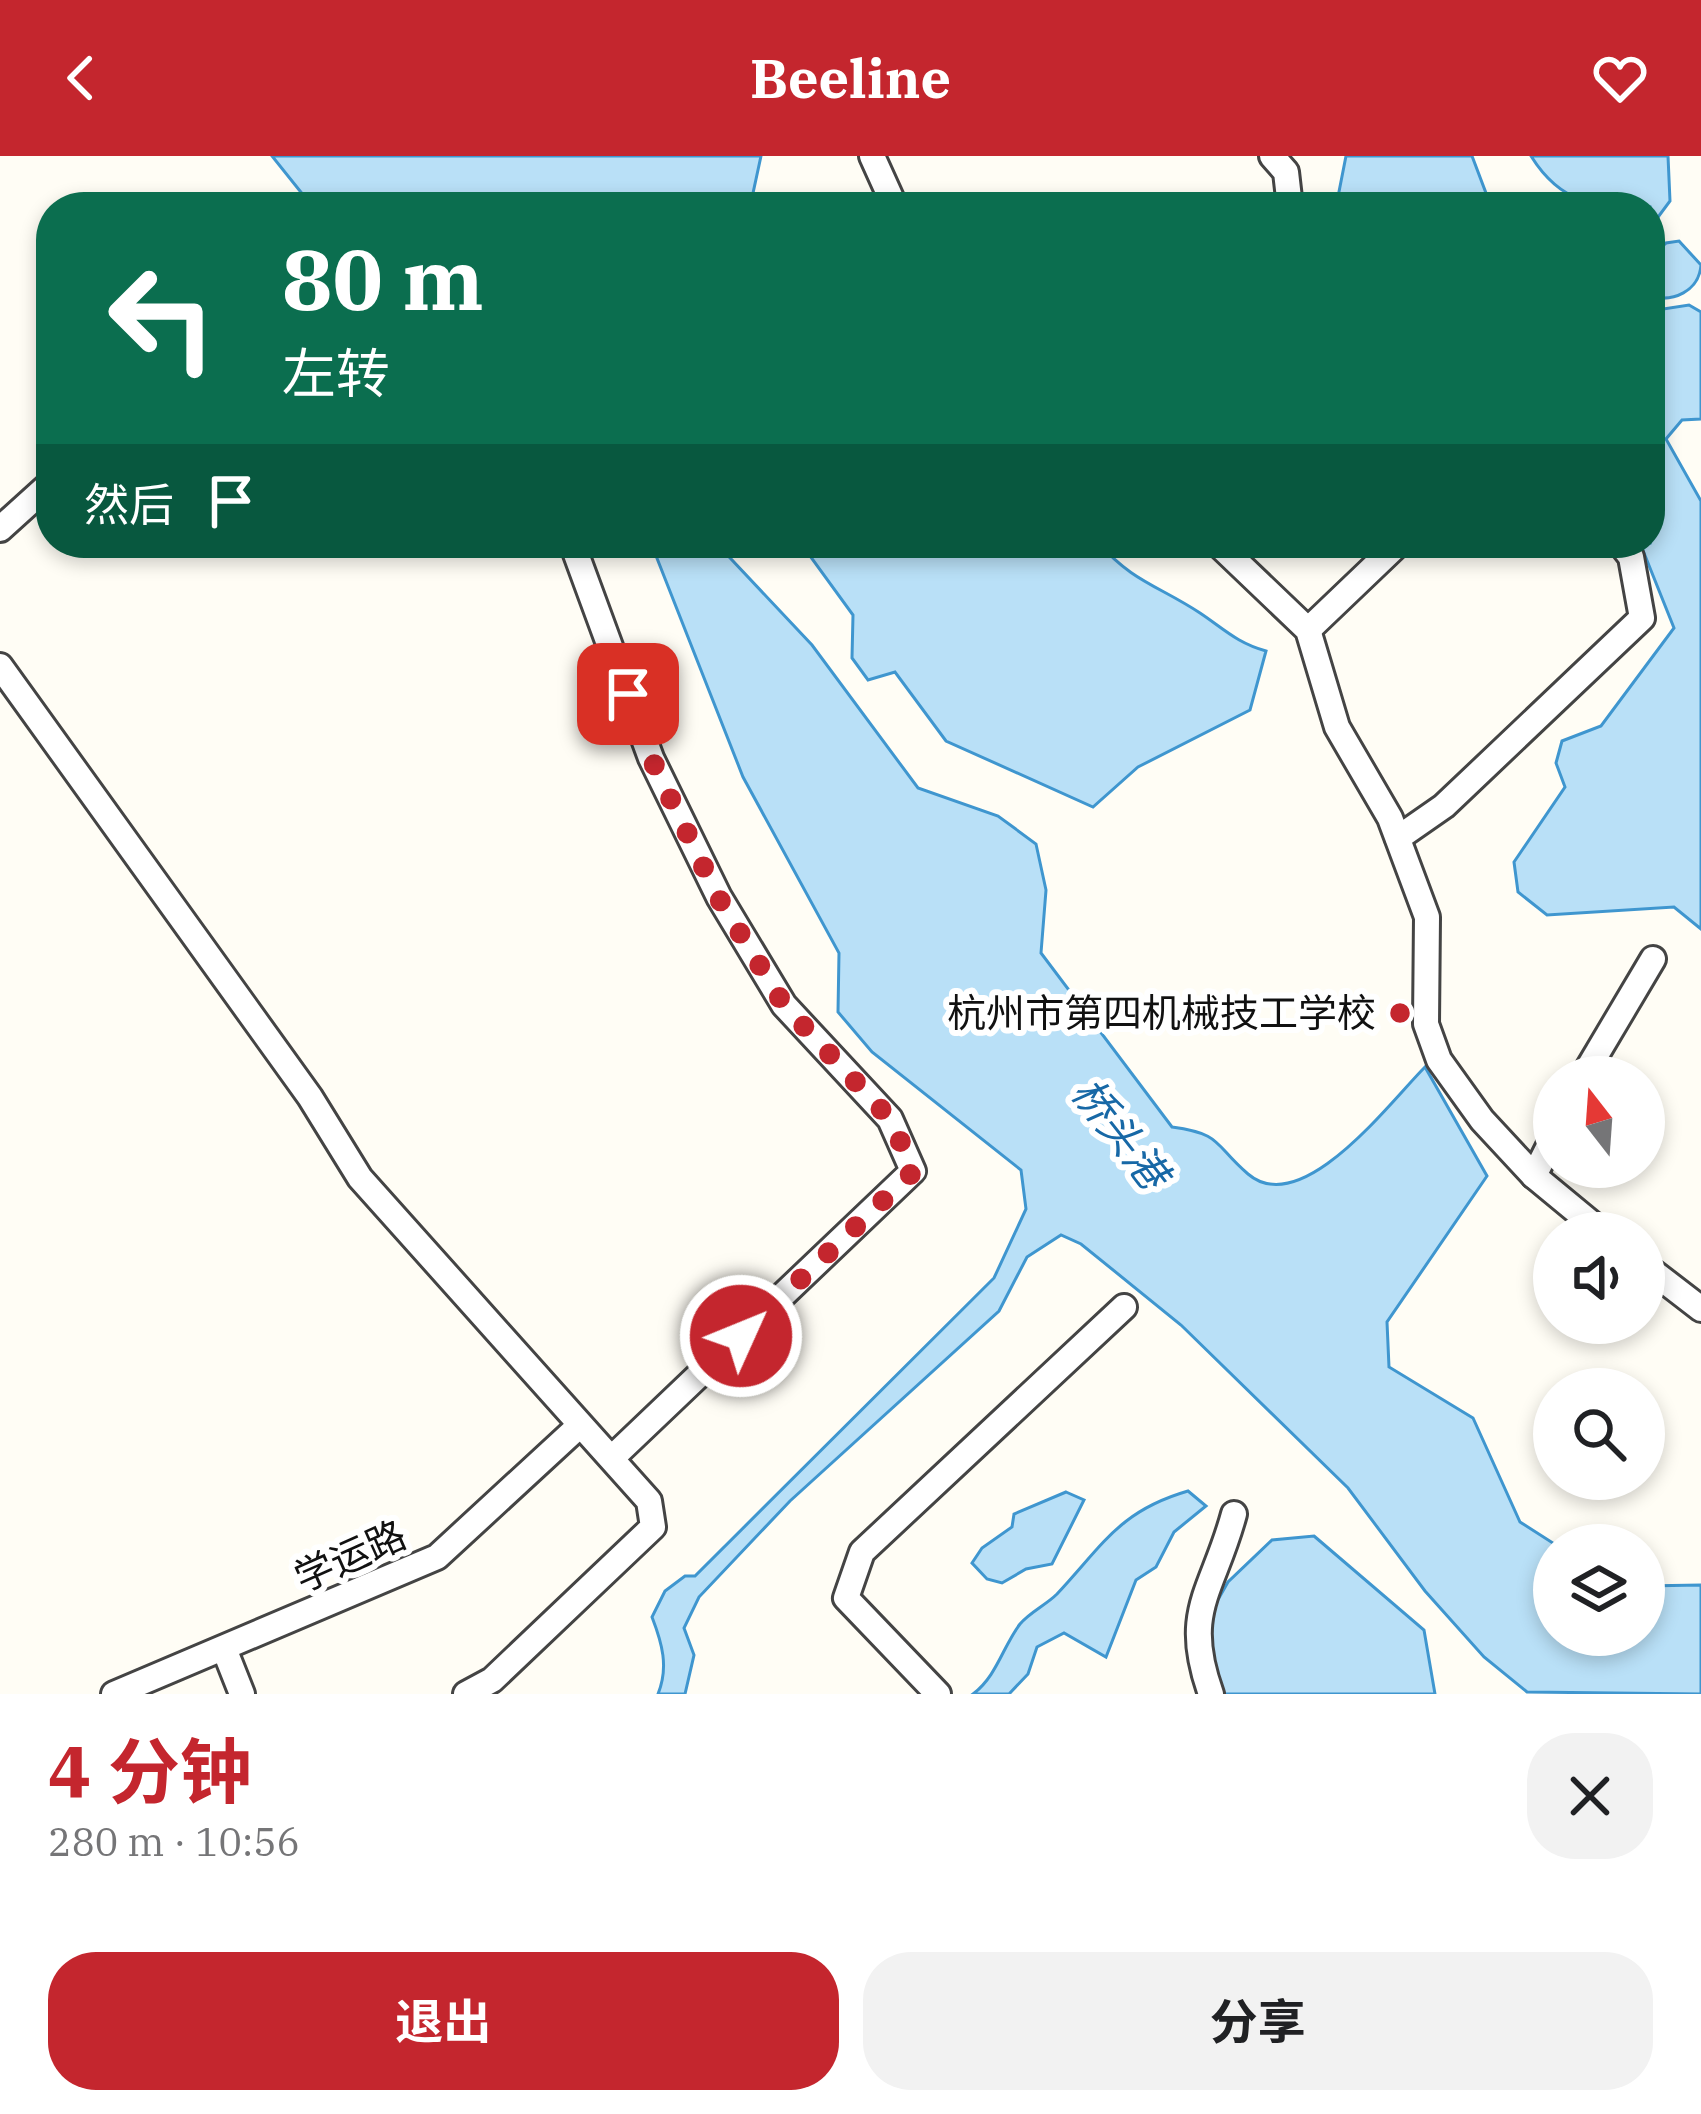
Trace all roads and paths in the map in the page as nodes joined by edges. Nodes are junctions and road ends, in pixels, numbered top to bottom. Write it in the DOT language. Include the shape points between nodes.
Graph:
graph roads {
  1 [pos="872,156"];
  2 [pos="1272,156"];
  3 [pos="888,192"];
  4 [pos="1288,192"];
  5 [pos="36,497"];
  6 [pos="0,529"];
  7 [pos="578,558"];
  8 [pos="1233,558"];
  9 [pos="1383,558"];
  10 [pos="1631,558"];
  11 [pos="1308,630"];
  12 [pos="0,666"];
  13 [pos="1398,838"];
  14 [pos="1653,959"];
  15 [pos="1595,1056"];
  16 [pos="1533,1175"];
  17 [pos="1549,1188"];
  18 [pos="1578,1212"];
  19 [pos="1665,1281"];
  20 [pos="1124,1307"];
  21 [pos="1701,1309"];
  22 [pos="578,1427"];
  23 [pos="613,1457"];
  24 [pos="1234,1514"];
  25 [pos="225,1651"];
  26 [pos="114,1694"];
  27 [pos="242,1694"];
  28 [pos="466,1694"];
  29 [pos="938,1694"];
  30 [pos="1210,1694"];
  1 -- 3 [label="street"];
  2 -- 4 [label="street" via="1286,172"];
  5 -- 6 [label="street"];
  7 -- 23 [label="street" via="651,758 718,897 784,1005 890,1119 914,1171"];
  8 -- 11 [label="street"];
  9 -- 11 [label="street"];
  10 -- 13 [label="street" via="1642,618 1444,806"];
  11 -- 13 [label="street" via="1337,727"];
  12 -- 22 [label="street" via="360,1178"];
  13 -- 16 [label="street" via="1427,916 1426,1024 1439,1060"];
  14 -- 15 [label="street"];
  17 -- 18 [label="street"];
  19 -- 21 [label="street"];
  20 -- 29 [label="street" via="862,1552 846,1598"];
  22 -- 23 [label="street"];
  22 -- 25 [label="street, 学运路" via="437,1557"];
  23 -- 28 [label="street" via="649,1502 653,1527 493,1681"];
  24 -- 30 [label="street" via="1196,1617"];
  25 -- 26 [label="street, 学运路"];
  25 -- 27 [label="street"];
}
